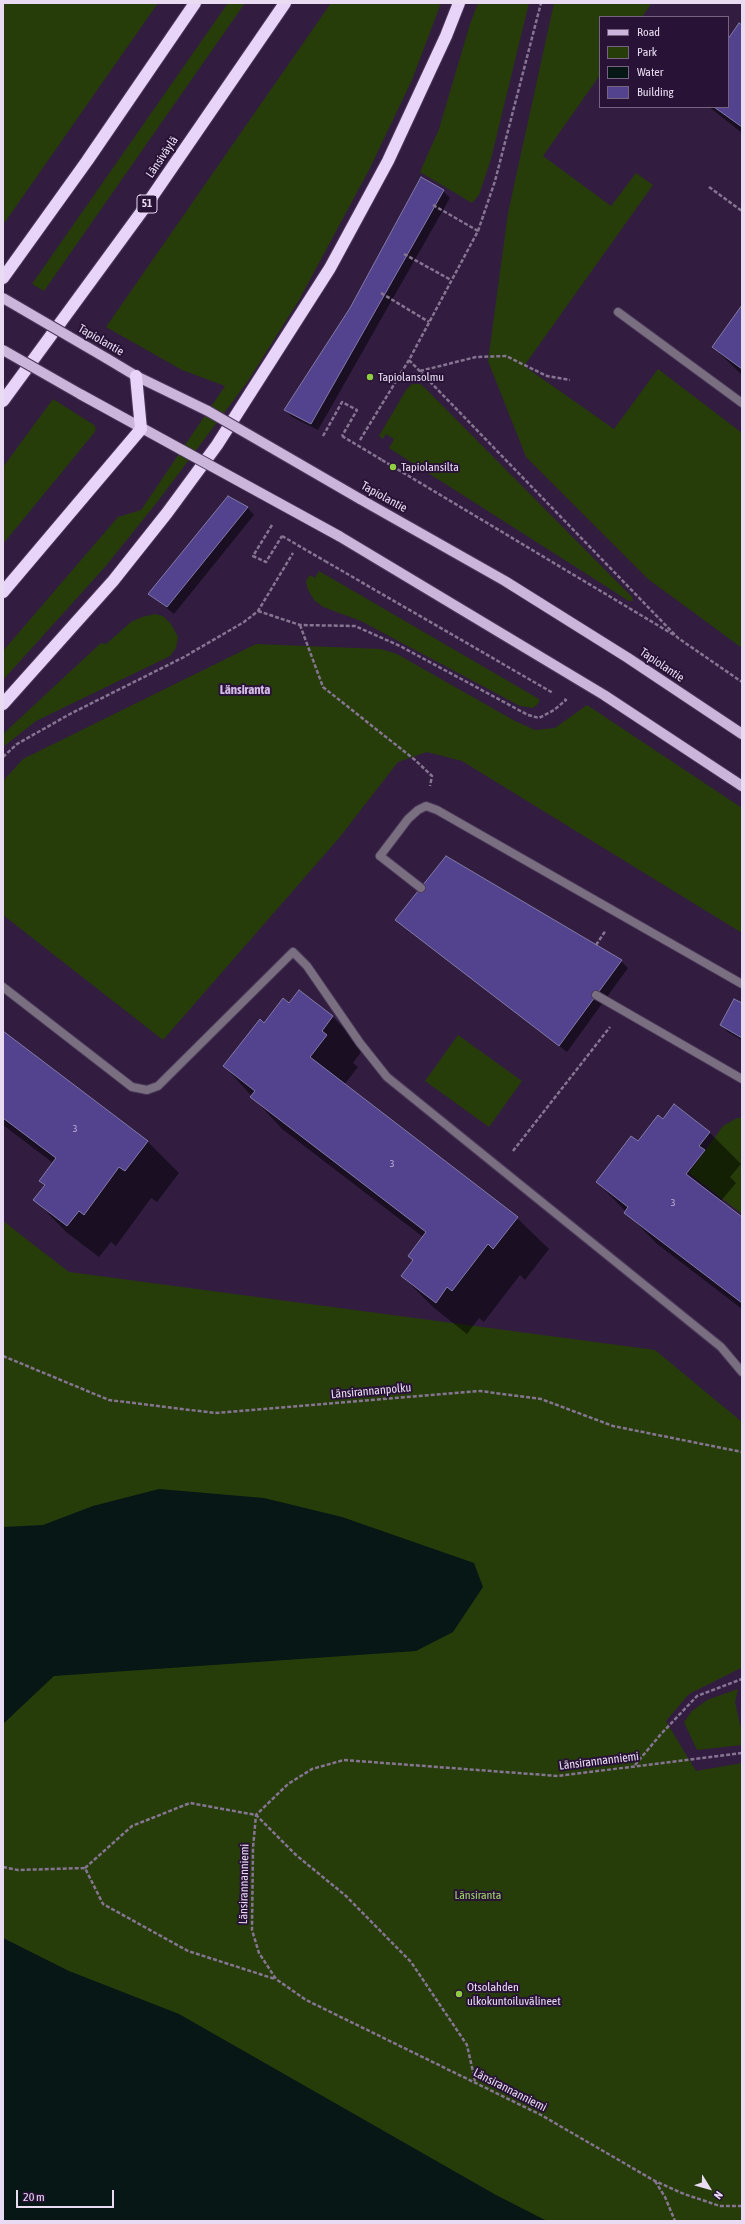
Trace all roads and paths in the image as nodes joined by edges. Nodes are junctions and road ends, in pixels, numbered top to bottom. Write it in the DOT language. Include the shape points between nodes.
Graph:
graph roads {
  1 [pos="195,3"];
  2 [pos="285,3"];
  3 [pos="459,3"];
  4 [pos="541,3"];
  5 [pos="709,187"];
  6 [pos="433,205"];
  7 [pos="742,211"];
  8 [pos="478,231"];
  9 [pos="404,254"];
  10 [pos="3,278"];
  11 [pos="451,280"];
  12 [pos="381,293"];
  13 [pos="3,298"];
  14 [pos="618,312"];
  15 [pos="429,322"];
  16 [pos="3,350"];
  17 [pos="409,360"];
  18 [pos="419,371"];
  19 [pos="136,376"];
  20 [pos="570,380"];
  21 [pos="3,401"];
  22 [pos="742,403"];
  23 [pos="141,429"];
  24 [pos="323,436"];
  25 [pos="360,440"];
  26 [pos="272,524"];
  27 [pos="293,553"];
  28 [pos="3,592"];
  29 [pos="258,611"];
  30 [pos="300,625"];
  31 [pos="678,638"];
  32 [pos="742,682"];
  33 [pos="3,704"];
  34 [pos="742,734"];
  35 [pos="3,757"];
  36 [pos="742,786"];
  37 [pos="426,806"];
  38 [pos="421,888"];
  39 [pos="742,984"];
  40 [pos="3,986"];
  41 [pos="596,995"];
  42 [pos="623,1011"];
  43 [pos="742,1079"];
  44 [pos="499,1169"];
  45 [pos="3,1356"];
  46 [pos="742,1372"];
  47 [pos="742,1452"];
  48 [pos="742,1679"];
  49 [pos="742,1753"];
  50 [pos="635,1765"];
  51 [pos="256,1815"];
  52 [pos="3,1867"];
  53 [pos="85,1868"];
  54 [pos="276,1979"];
  55 [pos="475,2082"];
  56 [pos="655,2181"];
  57 [pos="742,2206"];
  58 [pos="675,2221"];
  1 -- 10 [label="highway"];
  2 -- 21 [label="highway, Länsiväylä / 51" via="145,207"];
  3 -- 33 [label="highway" via="388,161 330,268 218,445 113,581"];
  4 -- 8 [label="path" via="495,181"];
  5 -- 7 [label="path"];
  6 -- 8 [label="path"];
  8 -- 11 [label="path"];
  9 -- 11 [label="path"];
  11 -- 15 [label="path"];
  12 -- 15 [label="path"];
  13 -- 19 [label="main road, Tapiolantie, bridge"];
  14 -- 22 [label="street"];
  15 -- 17 [label="path"];
  16 -- 23 [label="main road, bridge"];
  17 -- 18 [label="path"];
  17 -- 25 [label="path"];
  18 -- 20 [label="path" via="476,357 506,356 547,376"];
  18 -- 31 [label="path"];
  19 -- 23 [label="highway"];
  19 -- 34 [label="main road, Tapiolantie, bridge" via="208,411 505,581 628,658"];
  23 -- 28 [label="highway"];
  23 -- 36 [label="main road, bridge" via="339,536 591,687"];
  24 -- 31 [label="path, bridge" via="342,402 357,410 342,436"];
  26 -- 30 [label="path, bridge" via="253,556 266,562 282,536 566,700 539,718 528,715 400,646 355,626"];
  27 -- 29 [label="path"];
  29 -- 30 [label="path"];
  29 -- 35 [label="path" via="184,657 70,714 18,744"];
  30 -- 37 [label="path" via="323,687 432,776"];
  31 -- 32 [label="path"];
  37 -- 38 [label="street" via="408,819 380,856"];
  37 -- 39 [label="street" via="452,816"];
  40 -- 44 [label="street" via="132,1087 147,1090 158,1086 293,952 387,1077"];
  41 -- 42 [label="street"];
  42 -- 43 [label="street"];
  42 -- 44 [label="path"];
  44 -- 46 [label="street" via="721,1347"];
  45 -- 47 [label="path, Länsirannanpolku" via="109,1400 215,1413 480,1391 541,1399 612,1426"];
  48 -- 50 [label="path" via="697,1696"];
  49 -- 50 [label="path, Länsirannanniemi"];
  50 -- 51 [label="path, Länsirannanniemi" via="558,1776 344,1760 312,1769 288,1784"];
  51 -- 53 [label="path" via="190,1803 132,1826"];
  51 -- 54 [label="path, Länsirannanniemi" via="252,1930 259,1953"];
  51 -- 55 [label="path" via="296,1855 346,1896 412,1962 467,2045"];
  52 -- 53 [label="path" via="18,1870"];
  53 -- 54 [label="path" via="103,1904 188,1951"];
  54 -- 55 [label="path, Länsirannanniemi" via="306,2000"];
  55 -- 56 [label="path, Länsirannanniemi" via="541,2116"];
  56 -- 57 [label="path, Länsirannanniemi" via="720,2206"];
  56 -- 58 [label="path" via="666,2197"];
}
